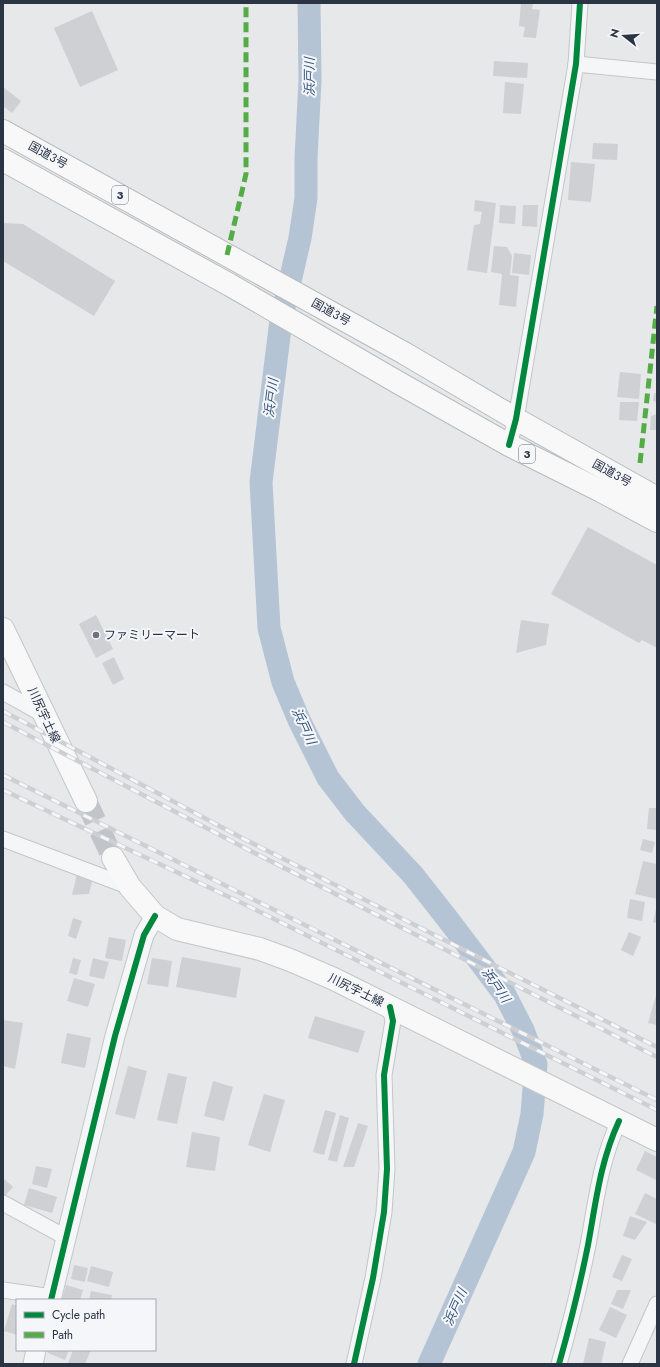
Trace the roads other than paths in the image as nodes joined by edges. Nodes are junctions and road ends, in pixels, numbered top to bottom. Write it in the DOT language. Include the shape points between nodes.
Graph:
graph roads {
  1 [pos="580,3"];
  2 [pos="576,64"];
  3 [pos="657,72"];
  4 [pos="3,131"];
  5 [pos="3,160"];
  6 [pos="516,419"];
  7 [pos="509,445"];
  8 [pos="657,498"];
  9 [pos="657,521"];
  10 [pos="3,629"];
  11 [pos="3,692"];
  12 [pos="44,715"];
  13 [pos="86,801"];
  14 [pos="3,839"];
  15 [pos="113,858"];
  16 [pos="130,887"];
  17 [pos="155,916"];
  18 [pos="396,1009"];
  19 [pos="613,1118"];
  20 [pos="657,1140"];
  21 [pos="3,1203"];
  22 [pos="66,1238"];
  23 [pos="3,1290"];
  24 [pos="52,1299"];
  25 [pos="657,1304"];
  26 [pos="36,1351"];
  27 [pos="33,1364"];
  28 [pos="354,1364"];
  29 [pos="559,1364"];
  30 [pos="630,1364"];
  1 -- 2 [label="street"];
  2 -- 3 [label="street"];
  2 -- 6 [label="street"];
  4 -- 6 [label="main road, 国道3号 / 3" via="404,353"];
  5 -- 7 [label="main road, 国道3号 / 3" via="230,285"];
  6 -- 7 [label="street"];
  6 -- 8 [label="main road, 国道3号 / 3"];
  7 -- 9 [label="main road, 国道3号 / 3"];
  10 -- 12 [label="main road, 川尻宇土線"];
  11 -- 12 [label="street"];
  12 -- 13 [label="main road, 川尻宇土線"];
  14 -- 16 [label="street"];
  15 -- 16 [label="main road, 川尻宇土線"];
  16 -- 17 [label="main road, 川尻宇土線"];
  17 -- 18 [label="main road, 川尻宇土線" via="177,929 260,949 290,960"];
  17 -- 22 [label="street" via="144,935 136,958"];
  18 -- 19 [label="main road, 川尻宇土線"];
  18 -- 28 [label="street" via="384,1074 387,1169 384,1212"];
  19 -- 20 [label="main road, 川尻宇土線"];
  19 -- 29 [label="street" via="588,1246"];
  21 -- 22 [label="street"];
  22 -- 24 [label="street"];
  23 -- 24 [label="street"];
  25 -- 30 [label="street"];
  26 -- 27 [label="street"];
}
